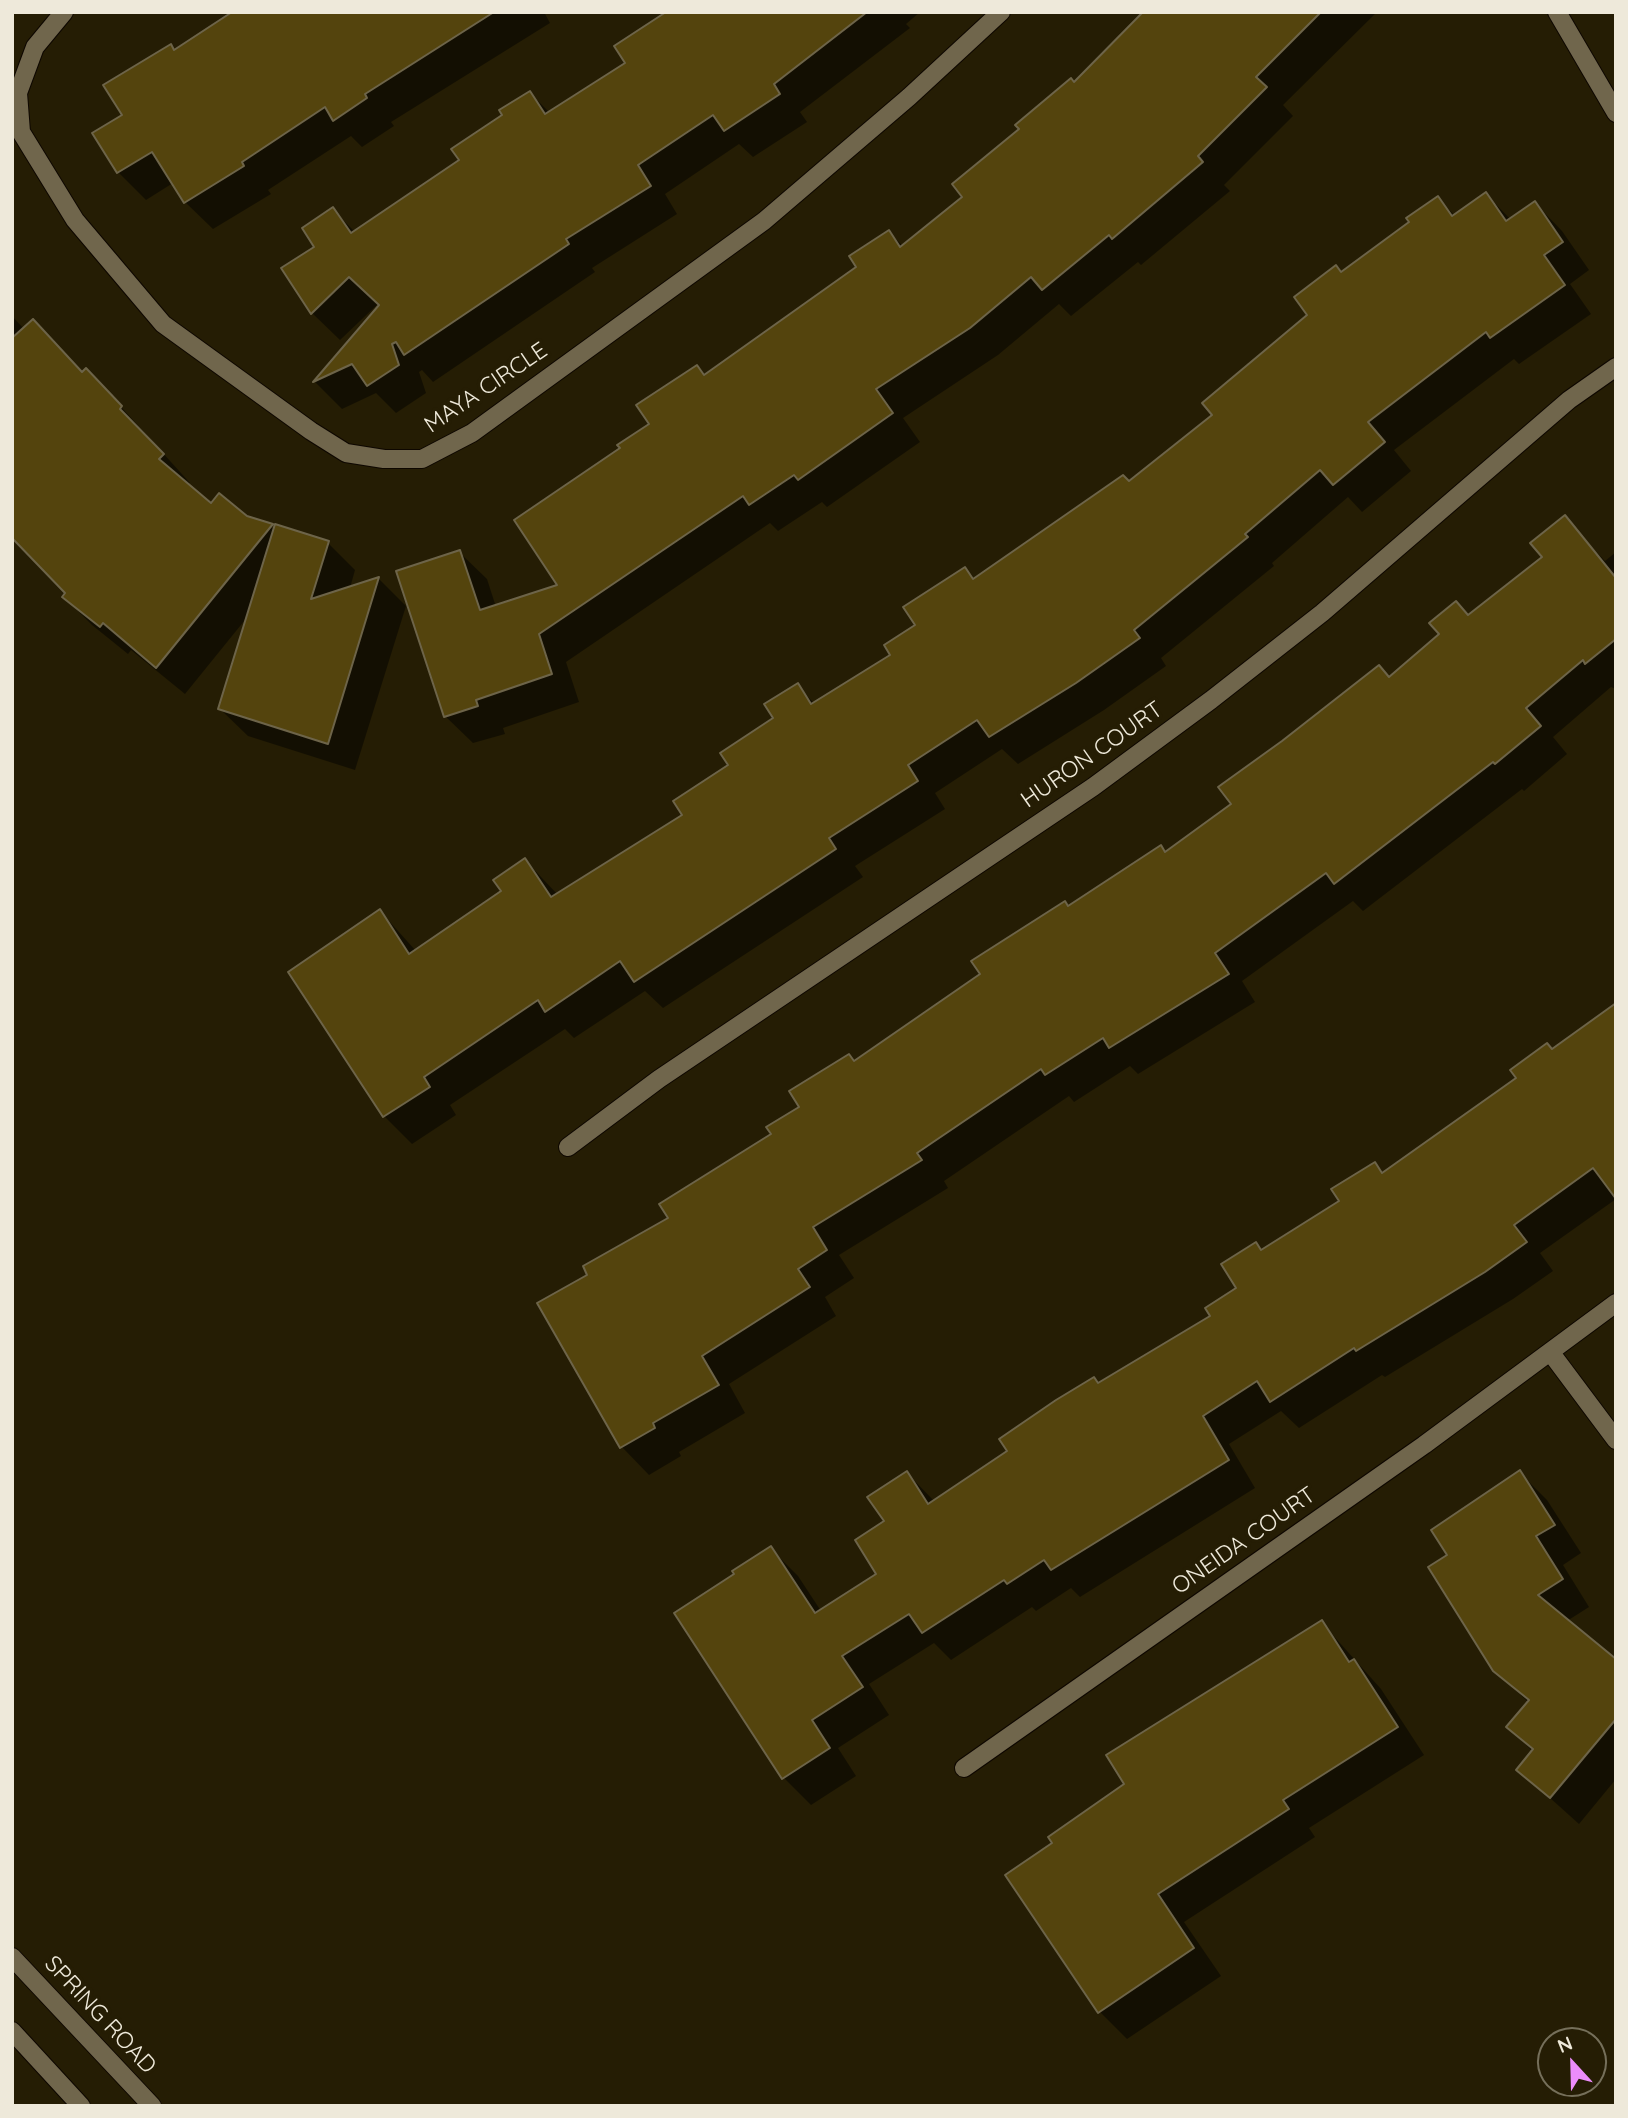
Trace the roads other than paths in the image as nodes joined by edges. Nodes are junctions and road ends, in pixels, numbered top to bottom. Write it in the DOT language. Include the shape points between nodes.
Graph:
graph roads {
  1 [pos="64,12"];
  2 [pos="1001,12"];
  3 [pos="1557,12"];
  4 [pos="1616,113"];
  5 [pos="1616,367"];
  6 [pos="568,1147"];
  7 [pos="1616,1303"];
  8 [pos="1551,1353"];
  9 [pos="1616,1440"];
  10 [pos="964,1768"];
  11 [pos="12,1957"];
  12 [pos="12,2031"];
  13 [pos="81,2106"];
  14 [pos="152,2106"];
  1 -- 2 [label="street, MAYA CIRCLE" via="35,47 18,93 21,132 75,220 163,324 310,431 346,453 422,459 472,433 764,221"];
  3 -- 4 [label="street"];
  5 -- 6 [label="street, HURON COURT" via="1569,400 1322,612 1211,700 1093,787 659,1079"];
  7 -- 8 [label="street, ONEIDA COURT"];
  8 -- 9 [label="street"];
  8 -- 10 [label="street, ONEIDA COURT"];
  11 -- 14 [label="street, SPRING ROAD"];
  12 -- 13 [label="street"];
}
